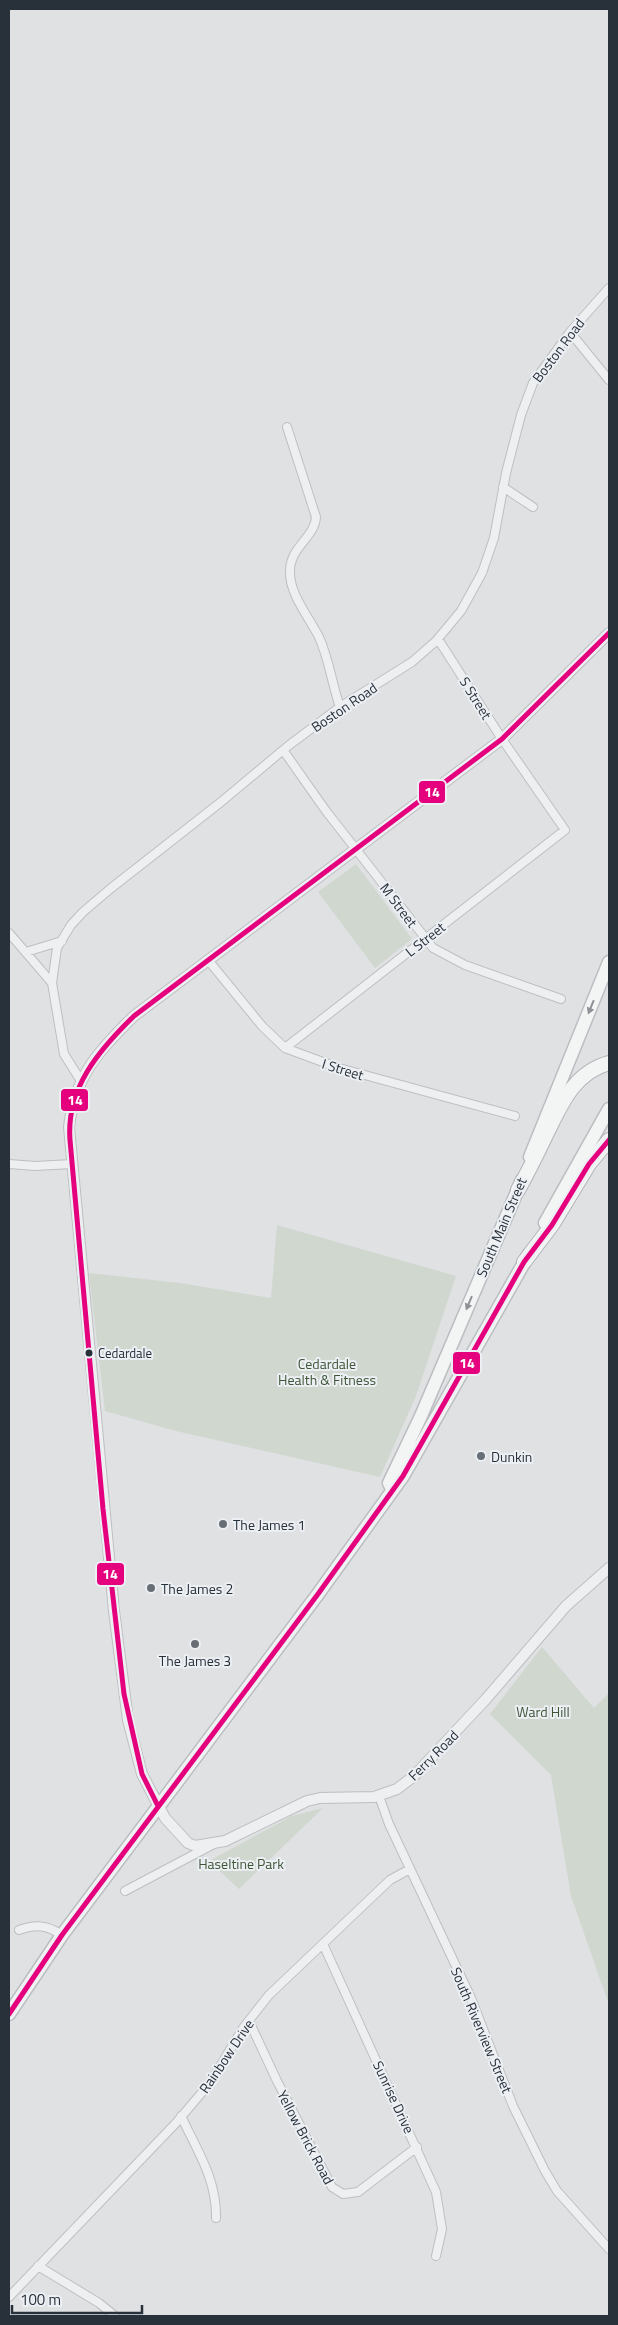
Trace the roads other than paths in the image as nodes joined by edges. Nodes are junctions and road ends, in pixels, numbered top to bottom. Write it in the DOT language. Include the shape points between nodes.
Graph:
graph roads {
  1 [pos="609,288"];
  2 [pos="570,332"];
  3 [pos="609,380"];
  4 [pos="287,427"];
  5 [pos="503,487"];
  6 [pos="533,507"];
  7 [pos="609,633"];
  8 [pos="438,639"];
  9 [pos="340,707"];
  10 [pos="502,739"];
  11 [pos="283,750"];
  12 [pos="565,830"];
  13 [pos="357,848"];
  14 [pos="9,933"];
  15 [pos="424,939"];
  16 [pos="62,941"];
  17 [pos="26,952"];
  18 [pos="208,960"];
  19 [pos="609,962"];
  20 [pos="52,983"];
  21 [pos="561,1000"];
  22 [pos="285,1048"];
  23 [pos="609,1063"];
  24 [pos="81,1081"];
  25 [pos="609,1109"];
  26 [pos="515,1116"];
  27 [pos="609,1140"];
  28 [pos="9,1164"];
  29 [pos="72,1164"];
  30 [pos="518,1190"];
  31 [pos="524,1262"];
  32 [pos="392,1490"];
  33 [pos="609,1568"];
  34 [pos="376,1796"];
  35 [pos="158,1806"];
  36 [pos="212,1845"];
  37 [pos="410,1869"];
  38 [pos="125,1891"];
  39 [pos="19,1930"];
  40 [pos="62,1935"];
  41 [pos="323,1944"];
  42 [pos="9,2014"];
  43 [pos="249,2020"];
  44 [pos="181,2116"];
  45 [pos="417,2147"];
  46 [pos="216,2218"];
  47 [pos="609,2249"];
  48 [pos="436,2256"];
  49 [pos="38,2266"];
  50 [pos="9,2297"];
  51 [pos="115,2316"];
  1 -- 2 [label="street, Boston Road"];
  2 -- 3 [label="street"];
  2 -- 5 [label="street, Boston Road" via="532,384 525,400"];
  4 -- 9 [label="street" via="316,517 313,528 295,551 290,572 301,606 326,658"];
  5 -- 6 [label="street"];
  5 -- 8 [label="street, Boston Road" via="494,538 482,574 461,611"];
  7 -- 10 [label="street"];
  8 -- 9 [label="street, Boston Road" via="412,662"];
  8 -- 10 [label="street, S Street"];
  9 -- 11 [label="street, Boston Road"];
  10 -- 12 [label="street, S Street"];
  10 -- 13 [label="street"];
  11 -- 13 [label="street, M Street" via="301,778"];
  11 -- 16 [label="street, Boston Road" via="83,912"];
  12 -- 15 [label="street, L Street"];
  13 -- 15 [label="street, M Street"];
  13 -- 18 [label="street"];
  14 -- 17 [label="street"];
  15 -- 21 [label="street, M Street" via="444,955 465,965"];
  15 -- 22 [label="street, L Street"];
  16 -- 17 [label="street"];
  16 -- 20 [label="street, Boston Road" via="57,948"];
  17 -- 20 [label="street"];
  18 -- 22 [label="street, I Street" via="262,1026"];
  18 -- 24 [label="street" via="134,1016 111,1038"];
  19 -- 30 [label="main road, South Main Street, one-way"];
  20 -- 24 [label="street, Boston Road" via="64,1054"];
  22 -- 26 [label="street, I Street" via="332,1065"];
  23 -- 30 [label="highway" via="586,1074 565,1096"];
  24 -- 29 [label="street" via="69,1127"];
  25 -- 31 [label="main road, South Main Street"];
  27 -- 31 [label="highway" via="589,1164"];
  28 -- 29 [label="street"];
  29 -- 35 [label="street" via="103,1509 124,1694 142,1774"];
  30 -- 32 [label="main road, South Main Street, one-way" via="389,1483"];
  31 -- 32 [label="main road, South Main Street" via="412,1461"];
  32 -- 35 [label="main road, South Main Street"];
  33 -- 34 [label="street, Ferry Road" via="566,1606 414,1776 397,1789"];
  34 -- 36 [label="street, Ferry Road" via="307,1801"];
  34 -- 37 [label="street, South Riverview Street"];
  35 -- 36 [label="street, Ferry Road" via="188,1842 195,1846"];
  35 -- 40 [label="main road, South Main Street"];
  36 -- 38 [label="street"];
  37 -- 41 [label="street, Rainbow Drive" via="390,1880"];
  37 -- 47 [label="street, South Riverview Street" via="471,1998 513,2106 545,2171 557,2191"];
  39 -- 40 [label="street" via="41,1926"];
  40 -- 42 [label="main road, South Main Street"];
  41 -- 43 [label="street, Rainbow Drive" via="269,1995"];
  41 -- 45 [label="street, Sunrise Drive"];
  43 -- 44 [label="street, Rainbow Drive" via="210,2083"];
  43 -- 45 [label="street, Yellow Brick Road" via="272,2072 332,2187 343,2194 358,2192"];
  44 -- 46 [label="street" via="212,2182"];
  44 -- 49 [label="street, Rainbow Drive"];
  45 -- 48 [label="street, Sunrise Drive" via="436,2192 440,2211 442,2229"];
  49 -- 50 [label="street, Rainbow Drive"];
  49 -- 51 [label="street" via="99,2302"];
}
